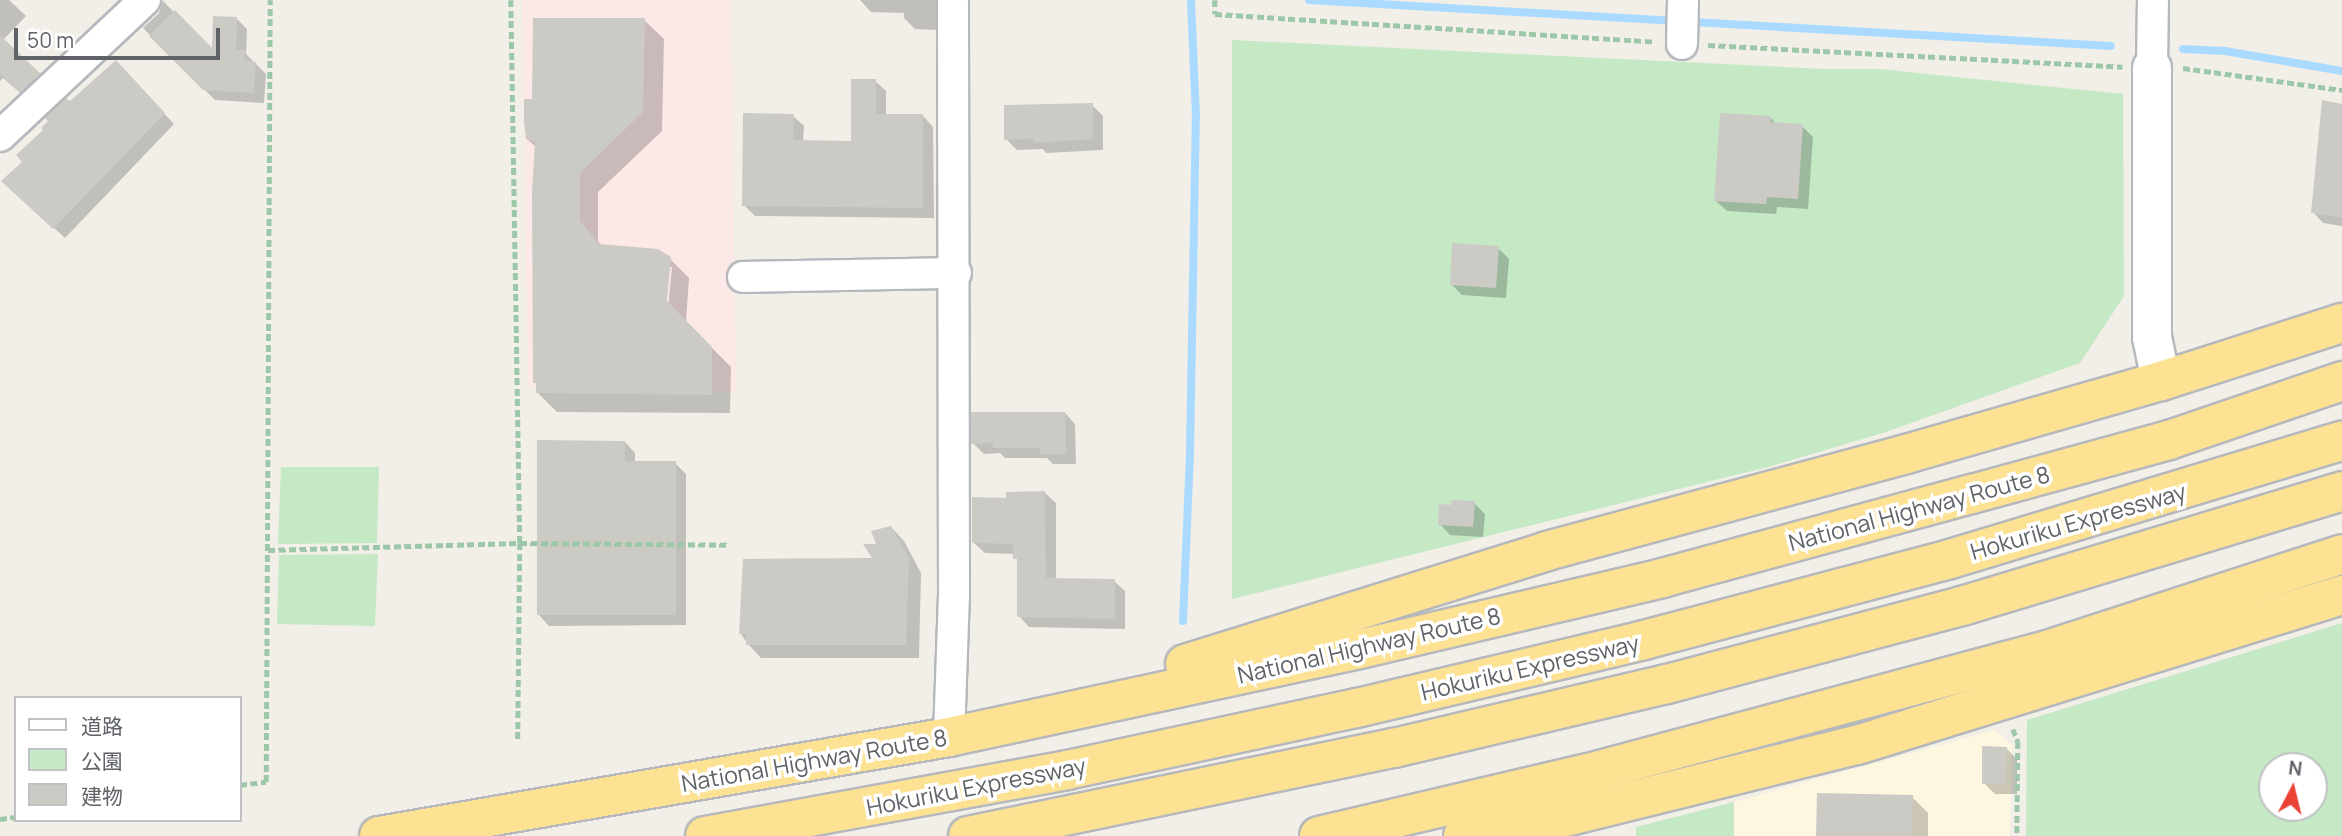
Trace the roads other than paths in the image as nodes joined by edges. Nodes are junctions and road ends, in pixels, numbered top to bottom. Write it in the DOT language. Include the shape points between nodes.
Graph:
graph roads {
  1 [pos="145,0"];
  2 [pos="953,0"];
  3 [pos="2152,0"];
  4 [pos="2152,68"];
  5 [pos="0,136"];
  6 [pos="956,272"];
  7 [pos="743,277"];
  8 [pos="2342,323"];
  9 [pos="2161,381"];
  10 [pos="2342,382"];
  11 [pos="2342,441"];
  12 [pos="2342,491"];
  13 [pos="2342,554"];
  14 [pos="2342,595"];
  15 [pos="949,737"];
  16 [pos="379,836"];
  17 [pos="705,836"];
  18 [pos="968,836"];
  19 [pos="1319,836"];
  20 [pos="1463,836"];
  1 -- 5 [label="street"];
  2 -- 6 [label="street"];
  3 -- 4 [label="street"];
  4 -- 9 [label="street" via="2152,337"];
  6 -- 7 [label="street"];
  6 -- 15 [label="street"];
  8 -- 9 [label="highway"];
  9 -- 15 [label="highway" via="1547,551"];
  10 -- 15 [label="highway, National Highway Route 8" via="2169,440 1662,578 1356,650"];
  11 -- 17 [label="highway, Hokuriku Expressway" via="1950,559 1618,646 1067,770"];
  12 -- 18 [label="highway, Hokuriku Expressway" via="1962,606 1667,684 1394,748"];
  13 -- 19 [label="highway" via="2047,650 1588,773"];
  14 -- 20 [label="highway" via="1857,745 1557,819"];
  15 -- 16 [label="highway, National Highway Route 8"];
}
